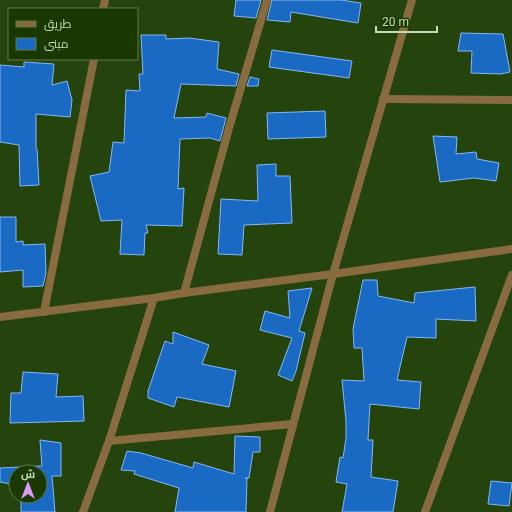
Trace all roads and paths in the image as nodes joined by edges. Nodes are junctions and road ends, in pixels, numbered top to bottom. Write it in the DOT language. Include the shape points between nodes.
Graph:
graph roads {
  1 [pos="267,0"];
  2 [pos="412,0"];
  3 [pos="94,60"];
  4 [pos="383,99"];
  5 [pos="512,100"];
  6 [pos="512,249"];
  7 [pos="333,274"];
  8 [pos="512,275"];
  9 [pos="184,292"];
  10 [pos="154,298"];
  11 [pos="44,312"];
  12 [pos="0,317"];
  13 [pos="293,424"];
  14 [pos="109,442"];
  15 [pos="82,512"];
  16 [pos="270,512"];
  17 [pos="425,512"];
  1 -- 9 [label="street"];
  2 -- 4 [label="street"];
  3 -- 11 [label="street"];
  4 -- 5 [label="street"];
  4 -- 7 [label="street"];
  6 -- 7 [label="street"];
  7 -- 9 [label="street"];
  7 -- 13 [label="street"];
  8 -- 17 [label="street"];
  9 -- 10 [label="street"];
  10 -- 11 [label="street"];
  10 -- 14 [label="street"];
  11 -- 12 [label="street"];
  13 -- 14 [label="street"];
  13 -- 16 [label="street"];
  14 -- 15 [label="street"];
}
